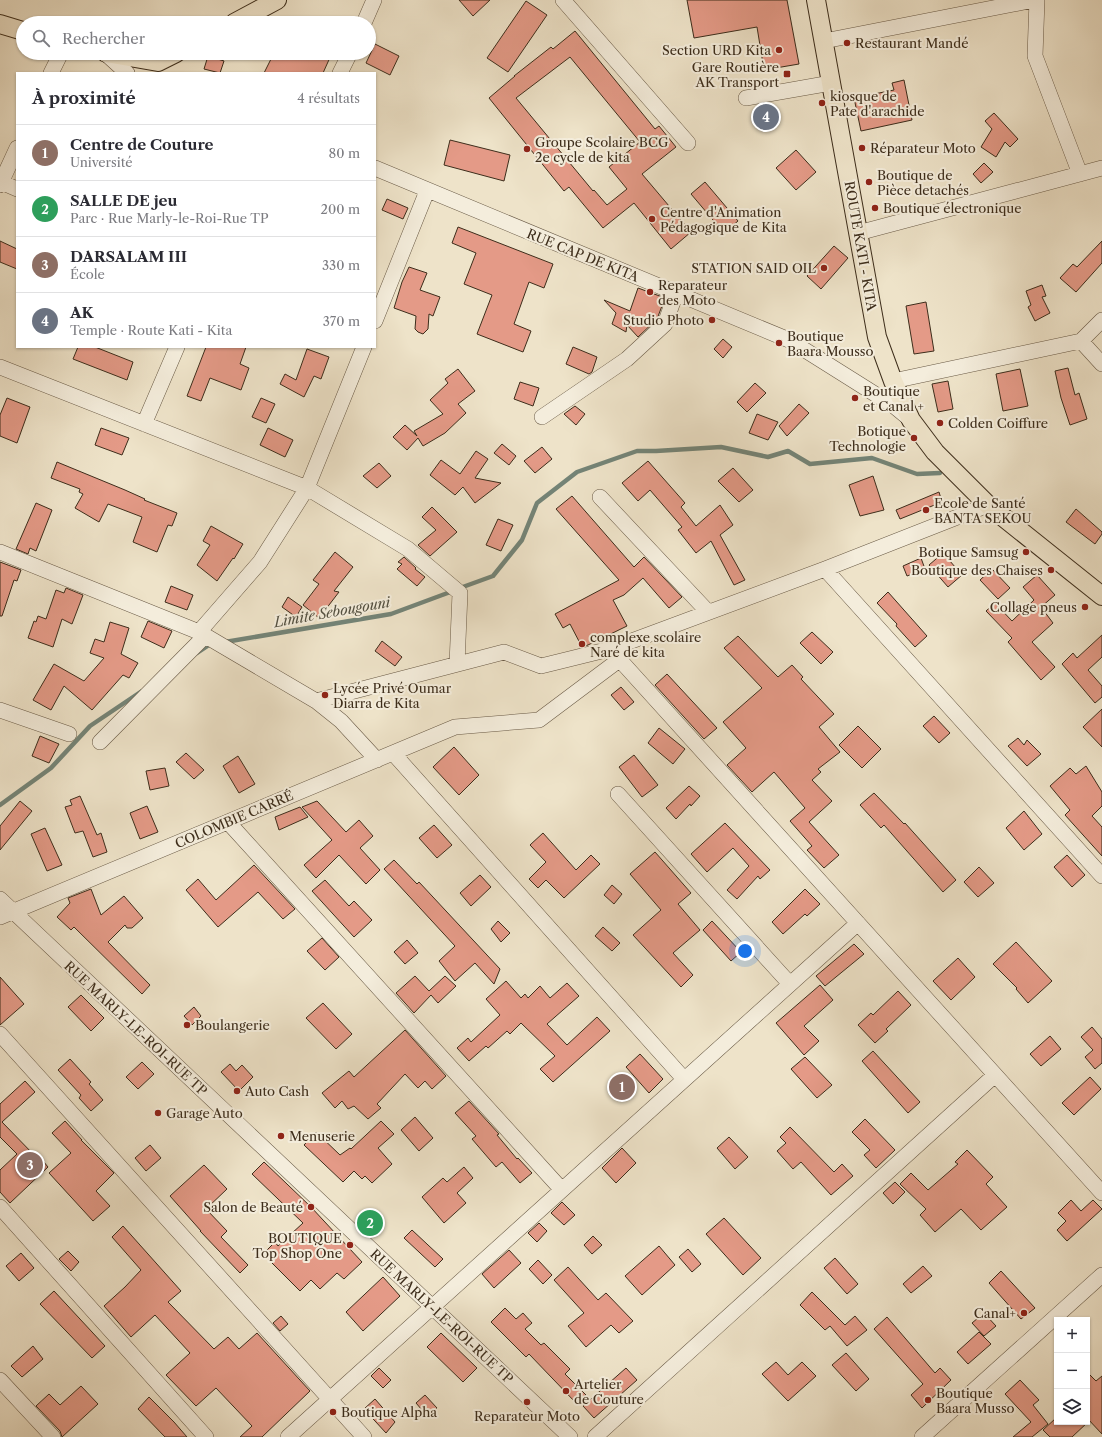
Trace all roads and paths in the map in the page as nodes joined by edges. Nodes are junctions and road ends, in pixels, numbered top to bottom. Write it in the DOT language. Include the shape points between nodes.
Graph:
graph roads {
  1 [pos="278,0"];
  2 [pos="374,0"];
  3 [pos="563,0"];
  4 [pos="816,0"];
  5 [pos="1034,0"];
  6 [pos="1037,0"];
  7 [pos="247,16"];
  8 [pos="367,16"];
  9 [pos="0,24"];
  10 [pos="16,29"];
  11 [pos="824,41"];
  12 [pos="57,60"];
  13 [pos="113,60"];
  14 [pos="132,60"];
  15 [pos="169,60"];
  16 [pos="346,60"];
  17 [pos="161,68"];
  18 [pos="51,72"];
  19 [pos="126,72"];
  20 [pos="340,72"];
  21 [pos="831,83"];
  22 [pos="746,98"];
  23 [pos="688,143"];
  24 [pos="16,150"];
  25 [pos="376,168"];
  26 [pos="1102,168"];
  27 [pos="1080,174"];
  28 [pos="1,183"];
  29 [pos="16,189"];
  30 [pos="427,191"];
  31 [pos="858,232"];
  32 [pos="676,293"];
  33 [pos="376,318"];
  34 [pos="1102,320"];
  35 [pos="1081,341"];
  36 [pos="177,348"];
  37 [pos="364,348"];
  38 [pos="1102,364"];
  39 [pos="0,367"];
  40 [pos="893,381"];
  41 [pos="542,417"];
  42 [pos="911,420"];
  43 [pos="144,424"];
  44 [pos="307,488"];
  45 [pos="600,497"];
  46 [pos="988,505"];
  47 [pos="0,552"];
  48 [pos="825,569"];
  49 [pos="1102,596"];
  50 [pos="708,612"];
  51 [pos="202,634"];
  52 [pos="615,654"];
  53 [pos="458,664"];
  54 [pos="316,701"];
  55 [pos="0,710"];
  56 [pos="69,734"];
  57 [pos="100,742"];
  58 [pos="393,753"];
  59 [pos="377,760"];
  60 [pos="618,794"];
  61 [pos="228,822"];
  62 [pos="1102,876"];
  63 [pos="0,899"];
  64 [pos="6,914"];
  65 [pos="858,923"];
  66 [pos="790,984"];
  67 [pos="0,1034"];
  68 [pos="995,1075"];
  69 [pos="684,1080"];
  70 [pos="562,1190"];
  71 [pos="1102,1193"];
  72 [pos="0,1208"];
  73 [pos="1102,1275"];
  74 [pos="432,1307"];
  75 [pos="0,1380"];
  76 [pos="330,1399"];
  77 [pos="52,1437"];
  78 [pos="206,1437"];
  79 [pos="288,1437"];
  80 [pos="364,1437"];
  81 [pos="570,1437"];
  82 [pos="595,1437"];
  83 [pos="922,1437"];
  1 -- 7 [label="main road"];
  2 -- 8 [label="street"];
  3 -- 23 [label="street"];
  4 -- 11 [label="main road, ROUTE KATI - KITA"];
  5 -- 11 [label="street"];
  6 -- 27 [label="street" via="1035,56"];
  9 -- 10 [label="main road"];
  11 -- 21 [label="main road, ROUTE KATI - KITA"];
  12 -- 18 [label="street"];
  13 -- 19 [label="street"];
  14 -- 17 [label="main road"];
  15 -- 17 [label="main road"];
  16 -- 20 [label="street"];
  21 -- 22 [label="street"];
  21 -- 31 [label="main road, ROUTE KATI - KITA"];
  24 -- 28 [label="street"];
  25 -- 30 [label="street, RUE CAP DE KITA"];
  26 -- 27 [label="street"];
  27 -- 31 [label="street"];
  28 -- 29 [label="street"];
  30 -- 32 [label="street, RUE CAP DE KITA"];
  30 -- 33 [label="street"];
  31 -- 40 [label="main road, ROUTE KATI - KITA" via="877,337"];
  32 -- 41 [label="street" via="664,324 627,359"];
  32 -- 42 [label="street, RUE CAP DE KITA" via="789,340 894,406"];
  34 -- 35 [label="street"];
  35 -- 38 [label="street"];
  35 -- 40 [label="street"];
  36 -- 43 [label="street"];
  37 -- 44 [label="street"];
  39 -- 43 [label="street"];
  40 -- 42 [label="main road, ROUTE KATI - KITA"];
  42 -- 46 [label="main road, ROUTE KATI - KITA" via="935,452"];
  43 -- 44 [label="street"];
  44 -- 51 [label="street" via="260,562"];
  44 -- 53 [label="street" via="408,549 460,593"];
  45 -- 50 [label="street"];
  46 -- 48 [label="street"];
  46 -- 49 [label="main road, ROUTE KATI - KITA"];
  47 -- 51 [label="street"];
  48 -- 50 [label="street"];
  48 -- 62 [label="street"];
  50 -- 52 [label="street"];
  51 -- 54 [label="street"];
  51 -- 57 [label="street"];
  52 -- 53 [label="street" via="541,666 504,652"];
  52 -- 58 [label="street, COLOMBIE CARRÉ" via="539,720 455,727"];
  52 -- 65 [label="street"];
  53 -- 54 [label="street"];
  54 -- 59 [label="street" via="341,721"];
  55 -- 56 [label="street"];
  58 -- 59 [label="street, COLOMBIE CARRÉ"];
  58 -- 69 [label="street"];
  59 -- 61 [label="street, COLOMBIE CARRÉ"];
  60 -- 66 [label="street"];
  61 -- 64 [label="street, COLOMBIE CARRÉ"];
  61 -- 70 [label="street"];
  63 -- 64 [label="street, RUE MARLY-LE-ROI-RUE TP"];
  64 -- 74 [label="street, RUE MARLY-LE-ROI-RUE TP"];
  65 -- 66 [label="street"];
  65 -- 68 [label="street"];
  66 -- 69 [label="street"];
  67 -- 76 [label="street"];
  68 -- 71 [label="street"];
  68 -- 82 [label="street"];
  69 -- 70 [label="street"];
  70 -- 74 [label="street"];
  72 -- 78 [label="street"];
  73 -- 83 [label="street"];
  74 -- 76 [label="street"];
  74 -- 81 [label="street, RUE MARLY-LE-ROI-RUE TP"];
  75 -- 77 [label="street"];
  76 -- 79 [label="street"];
  76 -- 80 [label="street"];
}
